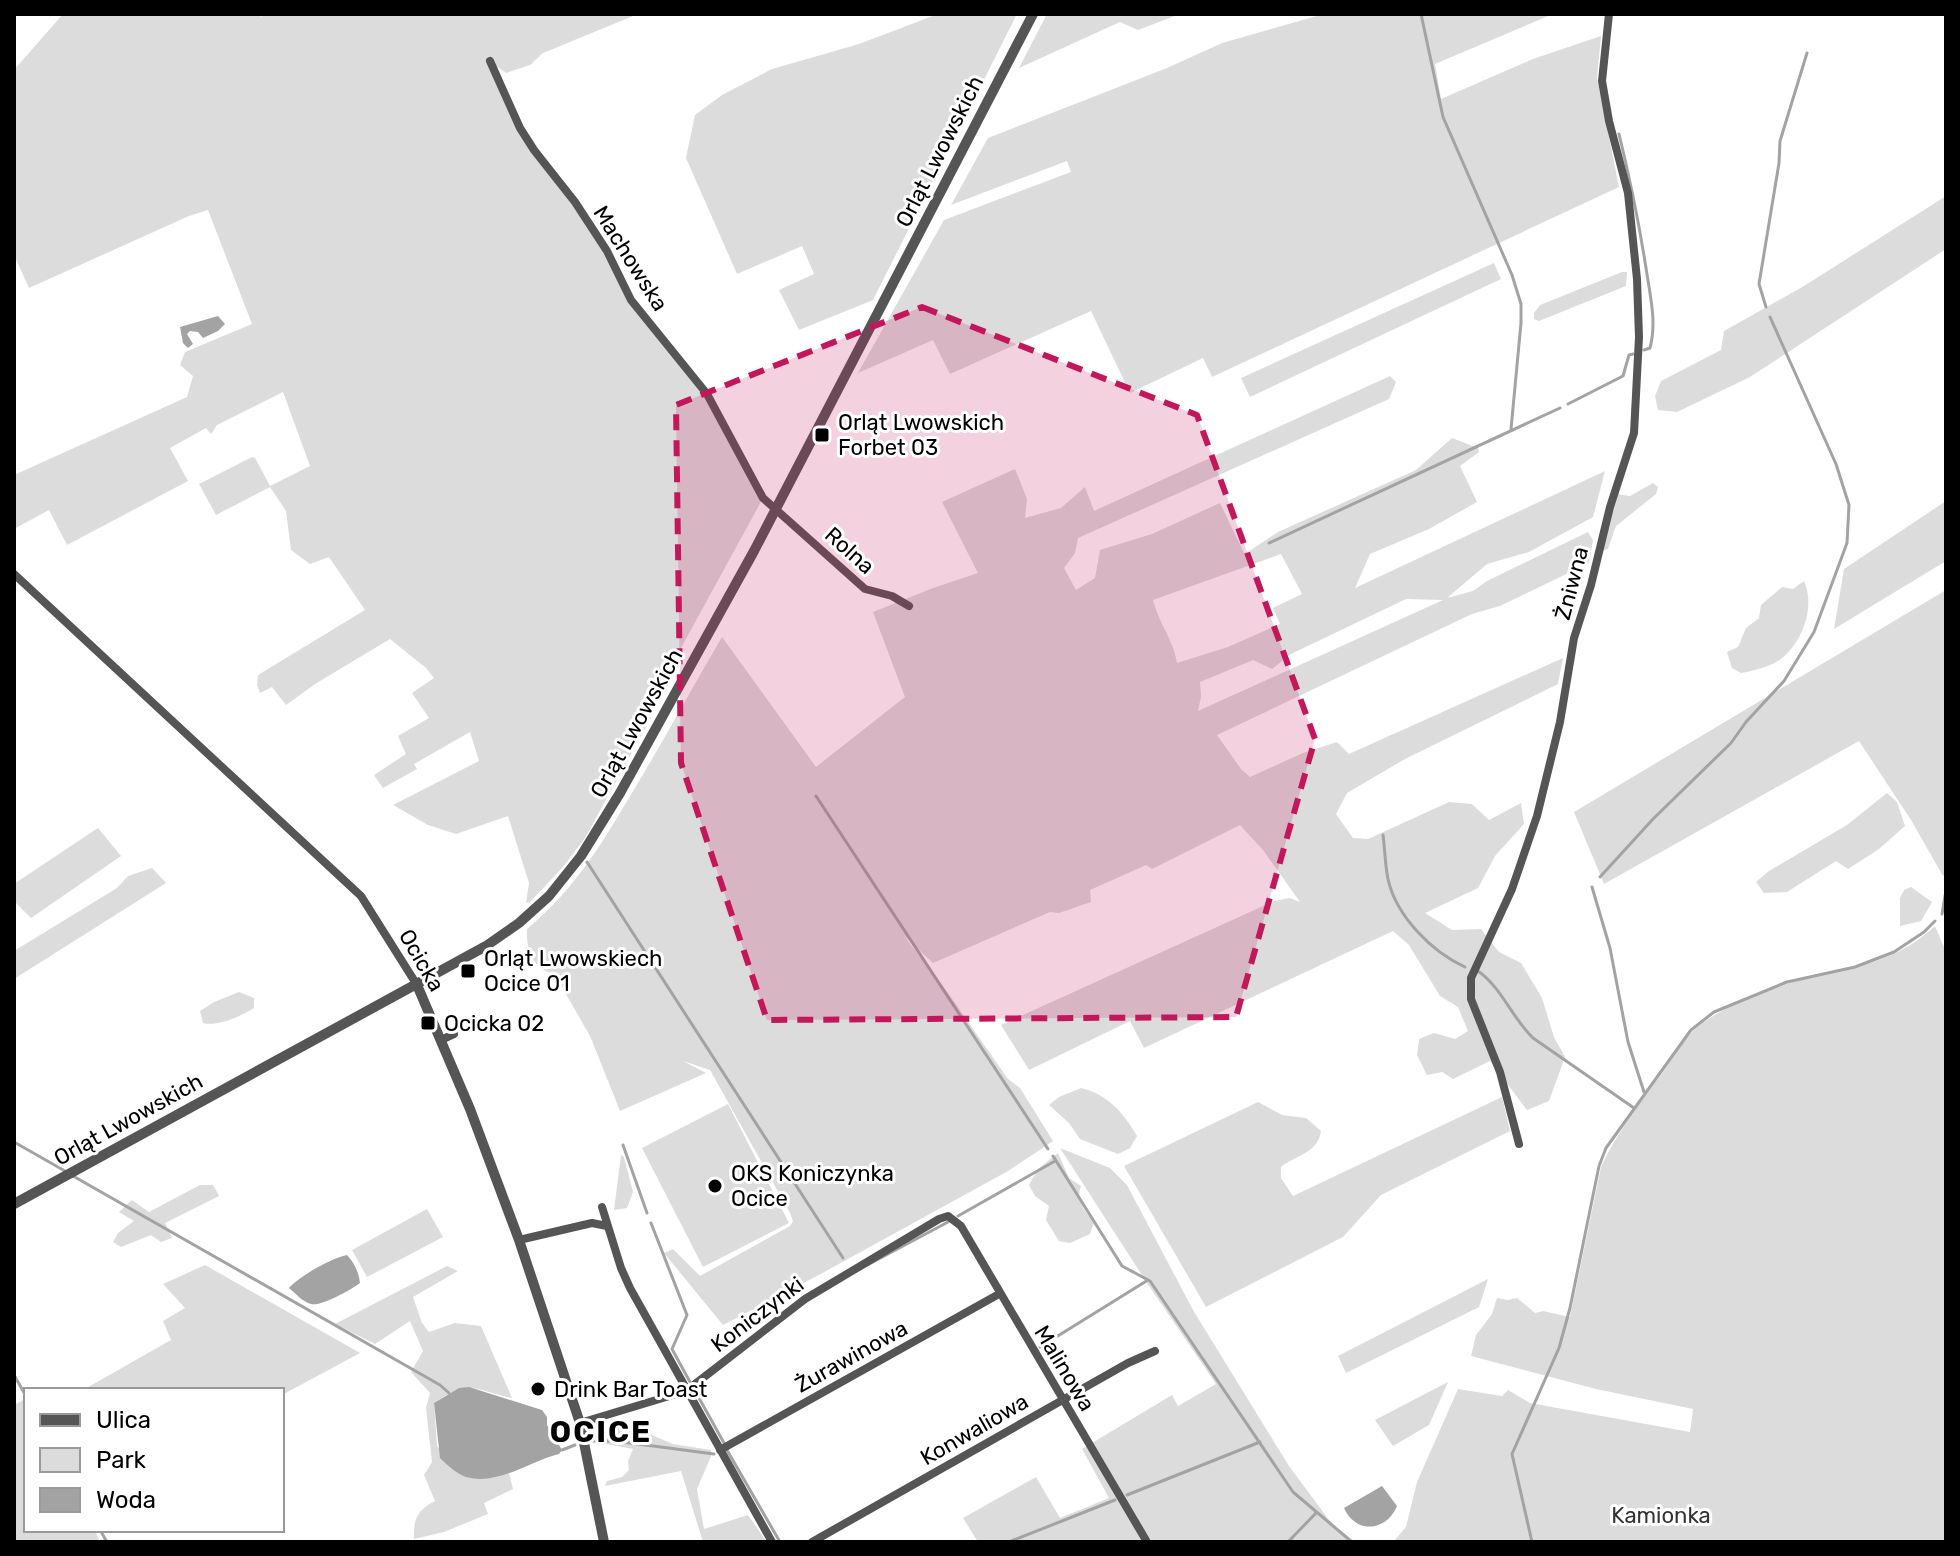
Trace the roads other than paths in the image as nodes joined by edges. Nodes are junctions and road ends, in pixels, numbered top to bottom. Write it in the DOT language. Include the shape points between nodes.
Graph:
graph roads {
  1 [pos="1033,14"];
  2 [pos="1609,14"];
  3 [pos="490,61"];
  4 [pos="776,507"];
  5 [pos="14,574"];
  6 [pos="909,606"];
  7 [pos="417,985"];
  8 [pos="454,1034"];
  9 [pos="441,1040"];
  10 [pos="1519,1144"];
  11 [pos="14,1204"];
  12 [pos="602,1207"];
  13 [pos="948,1216"];
  14 [pos="607,1226"];
  15 [pos="519,1240"];
  16 [pos="999,1294"];
  17 [pos="1155,1351"];
  18 [pos="686,1391"];
  19 [pos="1064,1399"];
  20 [pos="580,1423"];
  21 [pos="720,1450"];
  22 [pos="604,1542"];
  23 [pos="772,1542"];
  24 [pos="812,1542"];
  25 [pos="1147,1542"];
  1 -- 4 [label="street, Orląt Lwowskich"];
  2 -- 10 [label="street, Żniwna" via="1602,81 1630,201 1637,279 1634,433 1574,638 1537,816 1512,889 1471,978 1471,999 1500,1072"];
  3 -- 4 [label="street, Machowska" via="534,150 607,251 631,300 707,394 763,498"];
  4 -- 6 [label="street, Rolna" via="865,589"];
  4 -- 7 [label="street, Orląt Lwowskich" via="641,758 566,877 512,929"];
  5 -- 7 [label="street, Ocicka" via="361,896"];
  7 -- 9 [label="street, Ocicka"];
  7 -- 11 [label="street, Orląt Lwowskich"];
  8 -- 9 [label="street"];
  9 -- 15 [label="street, Ocicka"];
  12 -- 14 [label="street"];
  13 -- 16 [label="street, Malinowa" via="961,1226"];
  13 -- 18 [label="street, Koniczynki" via="805,1299"];
  14 -- 15 [label="street" via="592,1223"];
  14 -- 18 [label="street" via="630,1288"];
  15 -- 20 [label="street, Ocicka"];
  16 -- 19 [label="street, Malinowa"];
  16 -- 21 [label="street, Żurawinowa"];
  17 -- 19 [label="street, Konwaliowa"];
  18 -- 20 [label="street, Koniczynki"];
  18 -- 21 [label="street"];
  19 -- 24 [label="street, Konwaliowa"];
  19 -- 25 [label="street, Malinowa"];
  20 -- 22 [label="street, Ocicka"];
  21 -- 23 [label="street"];
}
